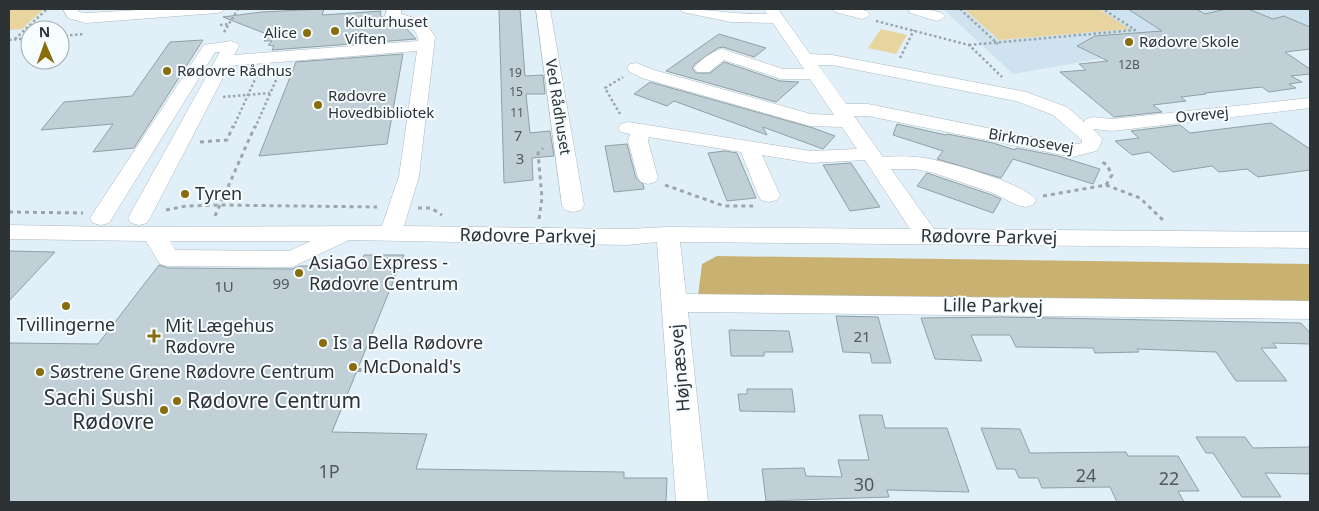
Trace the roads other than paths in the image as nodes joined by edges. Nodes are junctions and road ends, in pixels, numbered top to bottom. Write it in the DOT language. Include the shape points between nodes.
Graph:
graph roads {
  1 [pos="70,9"];
  2 [pos="217,9"];
  3 [pos="394,9"];
  4 [pos="543,9"];
  5 [pos="687,9"];
  6 [pos="840,9"];
  7 [pos="774,14"];
  8 [pos="862,14"];
  9 [pos="426,46"];
  10 [pos="222,54"];
  11 [pos="809,66"];
  12 [pos="636,68"];
  13 [pos="703,68"];
  14 [pos="1310,104"];
  15 [pos="843,115"];
  16 [pos="1093,123"];
  17 [pos="750,148"];
  18 [pos="873,159"];
  19 [pos="648,178"];
  20 [pos="769,195"];
  21 [pos="1025,200"];
  22 [pos="573,206"];
  23 [pos="101,218"];
  24 [pos="9,220"];
  25 [pos="152,223"];
  26 [pos="349,226"];
  27 [pos="392,228"];
  28 [pos="9,232"];
  29 [pos="668,234"];
  30 [pos="927,236"];
  31 [pos="1310,240"];
  32 [pos="675,303"];
  33 [pos="1310,310"];
  34 [pos="692,502"];
  1 -- 2 [label="street" via="73,15 86,18"];
  3 -- 9 [label="street" via="394,16 417,24 425,31 428,37"];
  4 -- 22 [label="street, Ved Rådhuset"];
  5 -- 7 [label="street" via="733,19"];
  6 -- 8 [label="street"];
  7 -- 11 [label="street"];
  9 -- 10 [label="street" via="264,58"];
  9 -- 27 [label="street" via="409,176"];
  10 -- 23 [label="street" via="210,48"];
  10 -- 25 [label="street" via="178,144"];
  11 -- 13 [label="street, Birkmosevej" via="781,74 722,54"];
  11 -- 15 [label="street"];
  11 -- 15 [label="street, Birkmosevej" via="832,60 1020,96 1060,111 1083,129 1092,138 1092,143 1089,148 1072,151 868,110"];
  12 -- 15 [label="street, Birkmosevej" via="724,97 810,120 826,122"];
  14 -- 16 [label="street, Ovrevej" via="1112,125"];
  15 -- 18 [label="street"];
  17 -- 18 [label="street" via="811,157"];
  17 -- 19 [label="street" via="634,129"];
  17 -- 20 [label="street"];
  18 -- 21 [label="street" via="937,166 1010,191"];
  18 -- 30 [label="street"];
  23 -- 24 [label="street, Rødovre Parkvej"];
  23 -- 25 [label="street, Rødovre Parkvej"];
  25 -- 26 [label="street, Rødovre Parkvej" via="215,217"];
  25 -- 26 [label="street, Rødovre Parkvej" via="168,258 292,259"];
  25 -- 28 [label="street, Rødovre Parkvej"];
  26 -- 27 [label="street, Rødovre Parkvej"];
  27 -- 29 [label="street, Rødovre Parkvej" via="627,238"];
  27 -- 29 [label="street, Rødovre Parkvej" via="538,224 627,227"];
  29 -- 30 [label="street, Rødovre Parkvej"];
  29 -- 32 [label="street, Højnæsvej"];
  30 -- 31 [label="street, Rødovre Parkvej"];
  32 -- 33 [label="street, Lille Parkvej"];
  32 -- 34 [label="street, Højnæsvej"];
}
